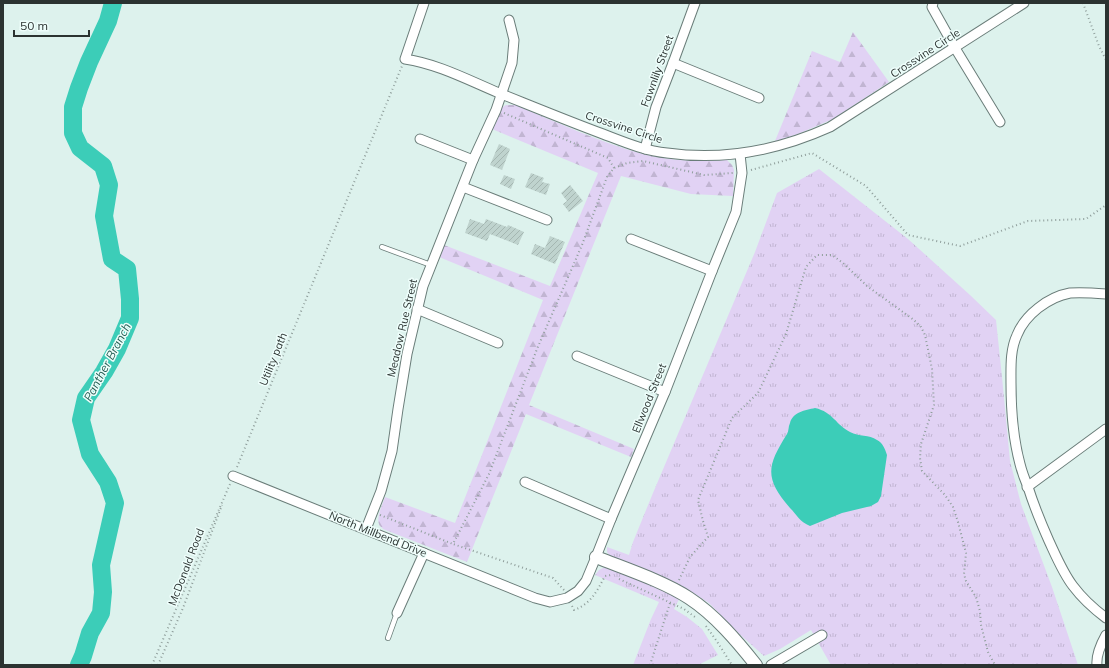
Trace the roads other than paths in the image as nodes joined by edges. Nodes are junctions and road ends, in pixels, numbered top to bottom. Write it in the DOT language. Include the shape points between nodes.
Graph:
graph roads {
  1 [pos="424,3"];
  2 [pos="695,3"];
  3 [pos="933,3"];
  4 [pos="1024,3"];
  5 [pos="509,20"];
  6 [pos="955,48"];
  7 [pos="673,63"];
  8 [pos="502,94"];
  9 [pos="759,98"];
  10 [pos="1000,122"];
  11 [pos="420,139"];
  12 [pos="645,149"];
  13 [pos="740,154"];
  14 [pos="473,160"];
  15 [pos="463,187"];
  16 [pos="547,220"];
  17 [pos="631,239"];
  18 [pos="382,247"];
  19 [pos="430,265"];
  20 [pos="712,271"];
  21 [pos="1106,294"];
  22 [pos="417,309"];
  23 [pos="498,343"];
  24 [pos="577,356"];
  25 [pos="665,392"];
  26 [pos="1106,429"];
  27 [pos="233,476"];
  28 [pos="525,482"];
  29 [pos="1027,487"];
  30 [pos="611,518"];
  31 [pos="366,529"];
  32 [pos="424,553"];
  33 [pos="596,557"];
  34 [pos="523,593"];
  35 [pos="397,613"];
  36 [pos="1106,618"];
  37 [pos="822,635"];
  38 [pos="1106,635"];
  39 [pos="388,638"];
  40 [pos="756,665"];
  41 [pos="771,665"];
  42 [pos="1098,665"];
  1 -- 8 [label="street, Crossvine Circle" via="405,59 433,65"];
  2 -- 7 [label="street, Fawnlily Street"];
  3 -- 6 [label="street" via="932,7"];
  4 -- 6 [label="street, Crossvine Circle"];
  5 -- 8 [label="street, Meadow Rue Street" via="514,40 512,63"];
  6 -- 10 [label="street"];
  6 -- 13 [label="street, Crossvine Circle" via="830,127 782,145"];
  7 -- 9 [label="street"];
  7 -- 12 [label="street, Fawnlily Street" via="656,107"];
  8 -- 12 [label="street, Crossvine Circle"];
  8 -- 14 [label="street, Meadow Rue Street"];
  11 -- 14 [label="street"];
  12 -- 13 [label="street, Crossvine Circle" via="683,155"];
  13 -- 20 [label="street, Ellwood Street" via="742,173 736,212"];
  14 -- 15 [label="street, Meadow Rue Street"];
  15 -- 16 [label="street"];
  15 -- 19 [label="street, Meadow Rue Street"];
  17 -- 20 [label="street"];
  18 -- 19 [label="lane"];
  19 -- 22 [label="street, Meadow Rue Street"];
  20 -- 25 [label="street, Ellwood Street"];
  21 -- 29 [label="street" via="1085,292 1055,298 1043,305 1025,322 1017,335 1012,352 1012,421 1020,466"];
  22 -- 23 [label="street"];
  22 -- 31 [label="street, Meadow Rue Street" via="392,451 381,491"];
  24 -- 25 [label="street"];
  25 -- 30 [label="street, Ellwood Street"];
  26 -- 29 [label="street"];
  27 -- 31 [label="street, North Millbend Drive"];
  28 -- 30 [label="street"];
  29 -- 36 [label="street" via="1063,571 1073,587"];
  30 -- 33 [label="street, Ellwood Street"];
  31 -- 32 [label="street, North Millbend Drive"];
  32 -- 34 [label="street, North Millbend Drive"];
  32 -- 35 [label="street"];
  33 -- 34 [label="street, Ellwood Street" via="586,581 578,591 567,598 550,602"];
  33 -- 40 [label="street" via="660,583 689,598 709,614"];
  35 -- 39 [label="lane"];
  37 -- 41 [label="street"];
  38 -- 42 [label="street" via="1098,652"];
}
